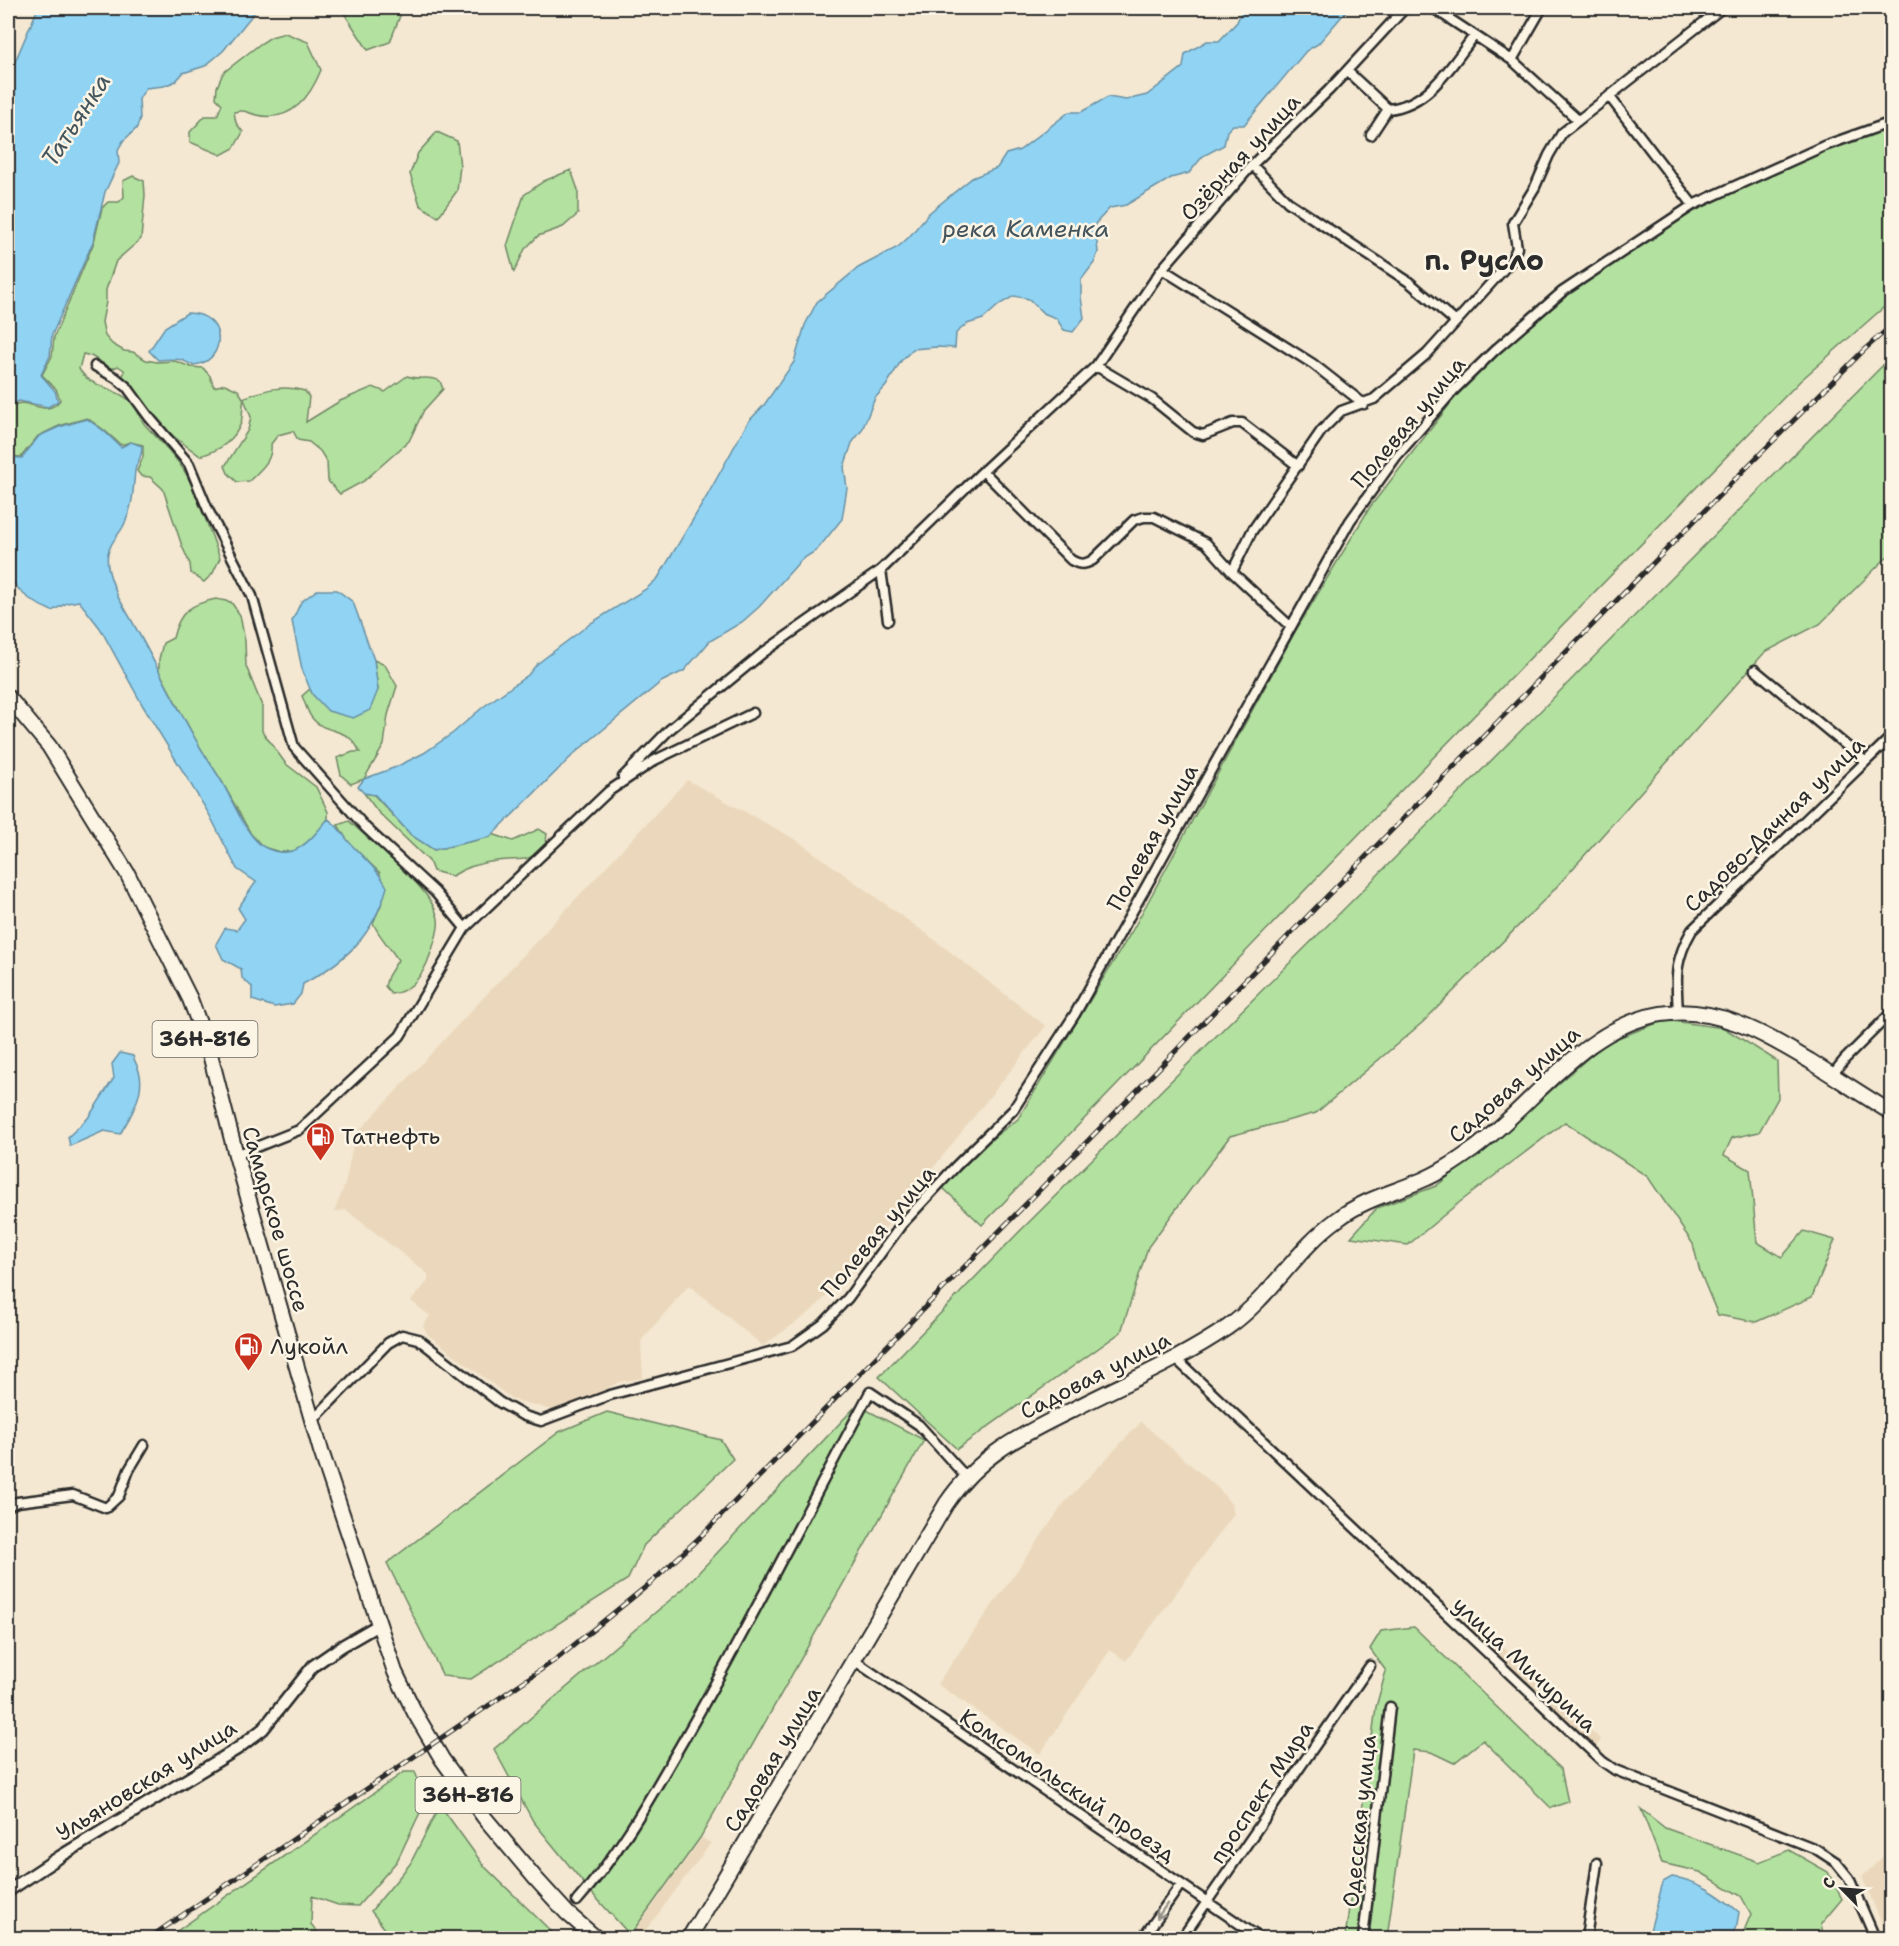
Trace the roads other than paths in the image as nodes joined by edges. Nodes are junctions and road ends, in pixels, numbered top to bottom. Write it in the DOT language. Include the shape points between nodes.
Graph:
graph roads {
  1 [pos="1405,8"];
  2 [pos="1433,8"];
  3 [pos="1542,8"];
  4 [pos="1722,8"];
  5 [pos="1474,36"];
  6 [pos="1512,60"];
  7 [pos="1347,71"];
  8 [pos="1609,96"];
  9 [pos="1388,109"];
  10 [pos="1578,120"];
  11 [pos="1892,122"];
  12 [pos="1371,135"];
  13 [pos="1252,165"];
  14 [pos="1693,206"];
  15 [pos="1162,269"];
  16 [pos="1456,322"];
  17 [pos="95,366"];
  18 [pos="1096,366"];
  19 [pos="1364,404"];
  20 [pos="1298,466"];
  21 [pos="983,471"];
  22 [pos="881,570"];
  23 [pos="1232,572"];
  24 [pos="888,620"];
  25 [pos="1290,626"];
  26 [pos="1755,670"];
  27 [pos="8,697"];
  28 [pos="753,713"];
  29 [pos="1892,736"];
  30 [pos="1865,761"];
  31 [pos="609,791"];
  32 [pos="465,928"];
  33 [pos="1678,1012"];
  34 [pos="1892,1012"];
  35 [pos="1832,1075"];
  36 [pos="1892,1113"];
  37 [pos="236,1155"];
  38 [pos="1175,1358"];
  39 [pos="312,1421"];
  40 [pos="144,1445"];
  41 [pos="966,1477"];
  42 [pos="8,1506"];
  43 [pos="380,1624"];
  44 [pos="855,1661"];
  45 [pos="1370,1666"];
  46 [pos="1390,1707"];
  47 [pos="1597,1863"];
  48 [pos="1181,1884"];
  49 [pos="8,1891"];
  50 [pos="577,1901"];
  51 [pos="1207,1902"];
  52 [pos="596,1938"];
  53 [pos="690,1938"];
  54 [pos="1143,1938"];
  55 [pos="1182,1938"];
  56 [pos="1260,1938"];
  57 [pos="1364,1938"];
  58 [pos="1586,1938"];
  59 [pos="1875,1938"];
  1 -- 7 [label="street, Озёрная улица"];
  2 -- 5 [label="street"];
  3 -- 6 [label="street"];
  4 -- 8 [label="street, Полевая улица"];
  5 -- 6 [label="street"];
  5 -- 9 [label="street" via="1435,87 1404,107"];
  6 -- 10 [label="street"];
  7 -- 9 [label="street"];
  7 -- 13 [label="street, Озёрная улица"];
  8 -- 10 [label="street, Полевая улица"];
  8 -- 14 [label="street"];
  9 -- 12 [label="street"];
  10 -- 16 [label="street, Полевая улица" via="1555,144 1535,187 1515,217 1517,248 1511,261"];
  11 -- 14 [label="street, Полевая улица" via="1824,146"];
  13 -- 15 [label="street, Озёрная улица"];
  13 -- 16 [label="street, Полевая улица" via="1288,202 1409,282"];
  14 -- 25 [label="street, Полевая улица" via="1562,292 1454,390 1396,457 1350,520"];
  15 -- 18 [label="street, Озёрная улица"];
  15 -- 19 [label="street" via="1313,364"];
  16 -- 19 [label="street, Полевая улица" via="1427,354"];
  17 -- 32 [label="street" via="127,387 189,464 252,596 294,747 366,828 435,892"];
  18 -- 20 [label="street" via="1152,399 1193,432 1203,435 1242,423"];
  18 -- 21 [label="street, Озёрная улица"];
  19 -- 20 [label="street, Полевая улица" via="1341,411 1322,430"];
  20 -- 23 [label="street, Полевая улица" via="1252,531"];
  21 -- 22 [label="street, Озёрная улица"];
  21 -- 23 [label="street" via="1078,564 1086,565 1093,560 1134,520 1154,517 1206,543"];
  22 -- 24 [label="street"];
  22 -- 31 [label="street, Озёрная улица" via="764,652 669,730"];
  23 -- 25 [label="street"];
  25 -- 39 [label="street, Полевая улица" via="1074,1014 1013,1110 902,1224 848,1298 823,1324 792,1346 610,1395 541,1421 499,1402 418,1339 402,1335 388,1343"];
  26 -- 30 [label="street"];
  27 -- 37 [label="main road, Самарское шоссе / 36Н-816" via="49,746 127,873 190,999 209,1050"];
  28 -- 31 [label="street" via="656,760"];
  29 -- 30 [label="street, Садово-Дачная улица"];
  30 -- 33 [label="street, Садово-Дачная улица" via="1692,930 1677,964"];
  31 -- 32 [label="street"];
  32 -- 37 [label="street" via="400,1036 299,1130"];
  33 -- 35 [label="main road, Садовая улица" via="1706,1014 1744,1024"];
  33 -- 38 [label="main road, Садовая улица" via="1636,1020 1594,1042 1485,1141 1457,1161 1424,1179 1360,1204 1337,1219 1255,1306"];
  34 -- 35 [label="street"];
  35 -- 36 [label="main road, Садовая улица"];
  37 -- 39 [label="main road, Самарское шоссе / 36Н-816"];
  38 -- 41 [label="main road, Садовая улица" via="1029,1432 986,1459"];
  38 -- 59 [label="street, улица Мичурина" via="1602,1761 1615,1770 1816,1849 1836,1862 1849,1878"];
  39 -- 43 [label="main road, Самарское шоссе / 36Н-816"];
  40 -- 42 [label="street" via="119,1496 106,1508 73,1495"];
  41 -- 44 [label="main road, Садовая улица" via="931,1528"];
  41 -- 50 [label="street" via="920,1425 870,1392 656,1788 597,1879"];
  43 -- 49 [label="street, Ульяновская улица" via="313,1666 263,1729 237,1749"];
  43 -- 52 [label="main road, Самарское шоссе / 36Н-816" via="395,1672 442,1759 536,1879"];
  44 -- 48 [label="street, Комсомольский проезд"];
  44 -- 53 [label="main road, Садовая улица"];
  45 -- 51 [label="street, проспект Мира"];
  46 -- 57 [label="street, Одесская улица"];
  47 -- 58 [label="street"];
  48 -- 51 [label="street, Комсомольский проезд"];
  48 -- 54 [label="street, one-way"];
  51 -- 55 [label="street, проспект Мира"];
  51 -- 56 [label="street, Комсомольский проезд"];
}
